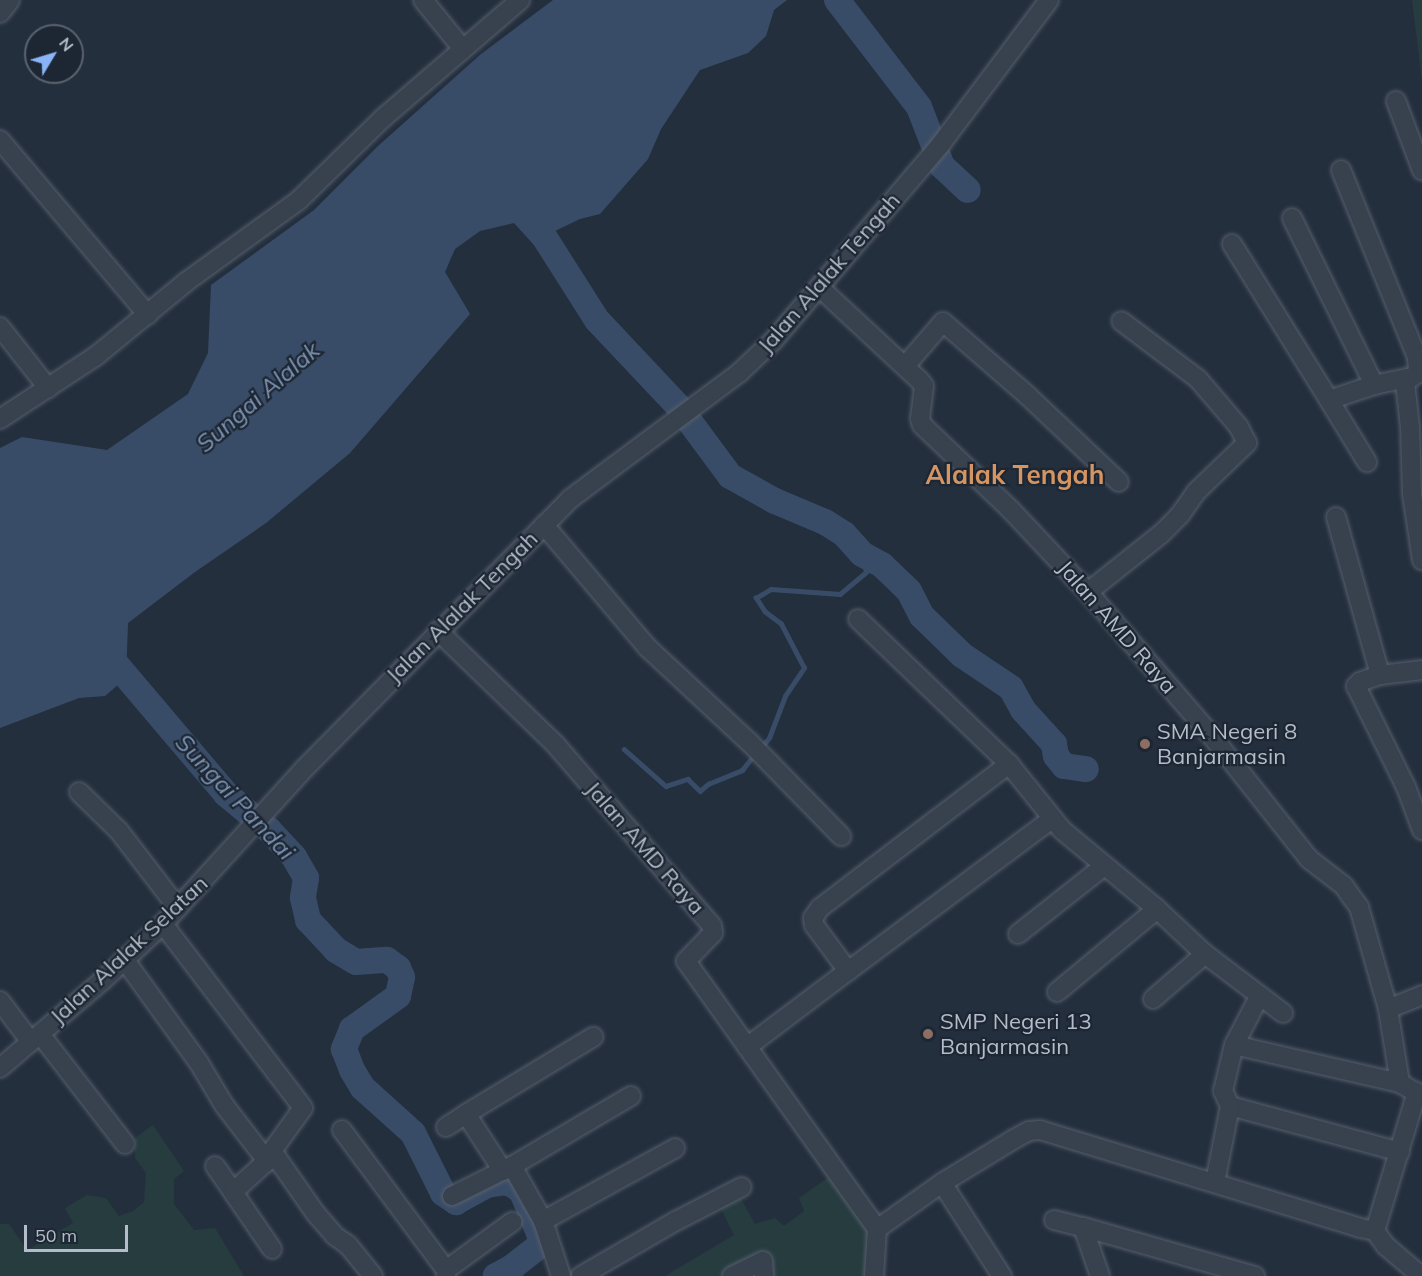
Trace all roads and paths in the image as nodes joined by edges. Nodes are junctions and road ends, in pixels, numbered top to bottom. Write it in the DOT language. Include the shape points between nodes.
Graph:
graph roads {
  1 [pos="10,0"];
  2 [pos="423,0"];
  3 [pos="520,0"];
  4 [pos="1049,0"];
  5 [pos="0,13"];
  6 [pos="462,48"];
  7 [pos="1396,101"];
  8 [pos="0,140"];
  9 [pos="1341,170"];
  10 [pos="1422,170"];
  11 [pos="1292,218"];
  12 [pos="1232,244"];
  13 [pos="819,287"];
  14 [pos="148,315"];
  15 [pos="1121,321"];
  16 [pos="0,327"];
  17 [pos="904,366"];
  18 [pos="1407,378"];
  19 [pos="1374,386"];
  20 [pos="48,388"];
  21 [pos="1329,400"];
  22 [pos="0,419"];
  23 [pos="1366,462"];
  24 [pos="1119,482"];
  25 [pos="1336,518"];
  26 [pos="544,525"];
  27 [pos="1422,560"];
  28 [pos="1088,591"];
  29 [pos="858,619"];
  30 [pos="438,631"];
  31 [pos="1422,670"];
  32 [pos="1380,675"];
  33 [pos="1009,764"];
  34 [pos="79,792"];
  35 [pos="1052,819"];
  36 [pos="1421,820"];
  37 [pos="256,823"];
  38 [pos="841,836"];
  39 [pos="1104,866"];
  40 [pos="178,908"];
  41 [pos="1157,909"];
  42 [pos="163,924"];
  43 [pos="1018,934"];
  44 [pos="1205,954"];
  45 [pos="124,958"];
  46 [pos="848,971"];
  47 [pos="1057,992"];
  48 [pos="1422,995"];
  49 [pos="1259,997"];
  50 [pos="1153,999"];
  51 [pos="0,1001"];
  52 [pos="1388,1009"];
  53 [pos="1283,1013"];
  54 [pos="593,1037"];
  55 [pos="36,1038"];
  56 [pos="1234,1045"];
  57 [pos="747,1047"];
  58 [pos="0,1068"];
  59 [pos="1415,1090"];
  60 [pos="631,1096"];
  61 [pos="1230,1106"];
  62 [pos="466,1114"];
  63 [pos="446,1127"];
  64 [pos="342,1130"];
  65 [pos="126,1144"];
  66 [pos="675,1148"];
  67 [pos="1400,1152"];
  68 [pos="270,1156"];
  69 [pos="215,1166"];
  70 [pos="507,1168"];
  71 [pos="1215,1182"];
  72 [pos="942,1183"];
  73 [pos="742,1187"];
  74 [pos="233,1192"];
  75 [pos="452,1196"];
  76 [pos="1054,1220"];
  77 [pos="543,1221"];
  78 [pos="512,1222"];
  79 [pos="1083,1227"];
  80 [pos="877,1229"];
  81 [pos="1375,1231"];
  82 [pos="272,1249"];
  83 [pos="1196,1259"];
  84 [pos="446,1273"];
  85 [pos="373,1276"];
  86 [pos="561,1276"];
  87 [pos="581,1276"];
  88 [pos="732,1276"];
  89 [pos="764,1276"];
  90 [pos="874,1276"];
  91 [pos="1002,1276"];
  92 [pos="1100,1276"];
  93 [pos="1189,1276"];
  94 [pos="1255,1276"];
  95 [pos="1421,1276"];
  1 -- 5 [label="street"];
  2 -- 6 [label="street"];
  3 -- 6 [label="street"];
  4 -- 13 [label="street, Jalan Alalak Tengah" via="936,149"];
  6 -- 14 [label="street" via="298,201 186,282"];
  7 -- 10 [label="street"];
  8 -- 14 [label="street"];
  9 -- 18 [label="street" via="1417,357 1418,373"];
  11 -- 19 [label="street"];
  12 -- 21 [label="street"];
  13 -- 17 [label="street, Jalan AMD Raya"];
  13 -- 26 [label="street, Jalan Alalak Tengah" via="773,341 738,373 570,499"];
  14 -- 20 [label="street" via="96,357"];
  15 -- 28 [label="street" via="1198,379 1239,427 1246,443 1196,492 1161,534"];
  16 -- 20 [label="street"];
  17 -- 24 [label="street" via="943,322"];
  17 -- 28 [label="street, Jalan AMD Raya" via="924,386 922,425"];
  18 -- 19 [label="street"];
  18 -- 27 [label="street" via="1412,494"];
  19 -- 21 [label="street"];
  20 -- 22 [label="street"];
  21 -- 23 [label="street"];
  25 -- 32 [label="street"];
  26 -- 30 [label="street, Jalan Alalak Tengah"];
  26 -- 38 [label="street" via="647,647 758,750"];
  28 -- 52 [label="street, Jalan AMD Raya" via="1210,734 1309,859 1344,886 1359,907"];
  29 -- 33 [label="street"];
  30 -- 37 [label="street, Jalan Alalak Tengah"];
  30 -- 57 [label="street, Jalan AMD Raya" via="555,744 712,926 713,933 686,961"];
  31 -- 32 [label="street"];
  32 -- 36 [label="street" via="1360,682 1356,686 1358,694"];
  33 -- 35 [label="street"];
  33 -- 46 [label="street" via="820,908 813,918 814,925"];
  34 -- 40 [label="street" via="119,831"];
  35 -- 39 [label="street"];
  35 -- 46 [label="street"];
  37 -- 40 [label="street, Jalan Alalak Selatan"];
  39 -- 41 [label="street"];
  39 -- 43 [label="street"];
  40 -- 42 [label="street, Jalan Alalak Selatan"];
  41 -- 44 [label="street"];
  41 -- 47 [label="street"];
  42 -- 45 [label="street, Jalan Alalak Selatan"];
  42 -- 68 [label="street" via="303,1108"];
  44 -- 49 [label="street"];
  44 -- 50 [label="street"];
  45 -- 55 [label="street, Jalan Alalak Selatan"];
  45 -- 68 [label="street" via="175,1027 224,1105"];
  46 -- 57 [label="street"];
  48 -- 52 [label="street"];
  49 -- 53 [label="street"];
  49 -- 56 [label="street"];
  51 -- 55 [label="street"];
  52 -- 59 [label="street, Jalan AMD Raya"];
  54 -- 62 [label="street"];
  55 -- 58 [label="street, Jalan Alalak Selatan"];
  55 -- 65 [label="street"];
  56 -- 59 [label="street"];
  56 -- 61 [label="street" via="1223,1091"];
  57 -- 80 [label="street, Jalan AMD Raya"];
  59 -- 67 [label="street, Jalan AMD Raya"];
  60 -- 70 [label="street"];
  61 -- 67 [label="street"];
  61 -- 71 [label="street"];
  62 -- 63 [label="street"];
  62 -- 70 [label="street"];
  64 -- 84 [label="street"];
  66 -- 77 [label="street"];
  67 -- 81 [label="street, Jalan AMD Raya"];
  68 -- 74 [label="street"];
  68 -- 85 [label="street"];
  69 -- 74 [label="street"];
  70 -- 75 [label="street"];
  70 -- 77 [label="street"];
  71 -- 72 [label="street" via="1040,1130 1029,1131"];
  71 -- 81 [label="street"];
  72 -- 80 [label="street"];
  72 -- 91 [label="street"];
  73 -- 87 [label="street"];
  74 -- 82 [label="street"];
  76 -- 79 [label="street"];
  77 -- 86 [label="street"];
  78 -- 84 [label="street"];
  79 -- 83 [label="street"];
  79 -- 92 [label="street"];
  80 -- 90 [label="street"];
  81 -- 95 [label="street" via="1386,1246"];
  83 -- 93 [label="street"];
  83 -- 94 [label="street"];
  88 -- 89 [label="street" via="763,1261"];
}
